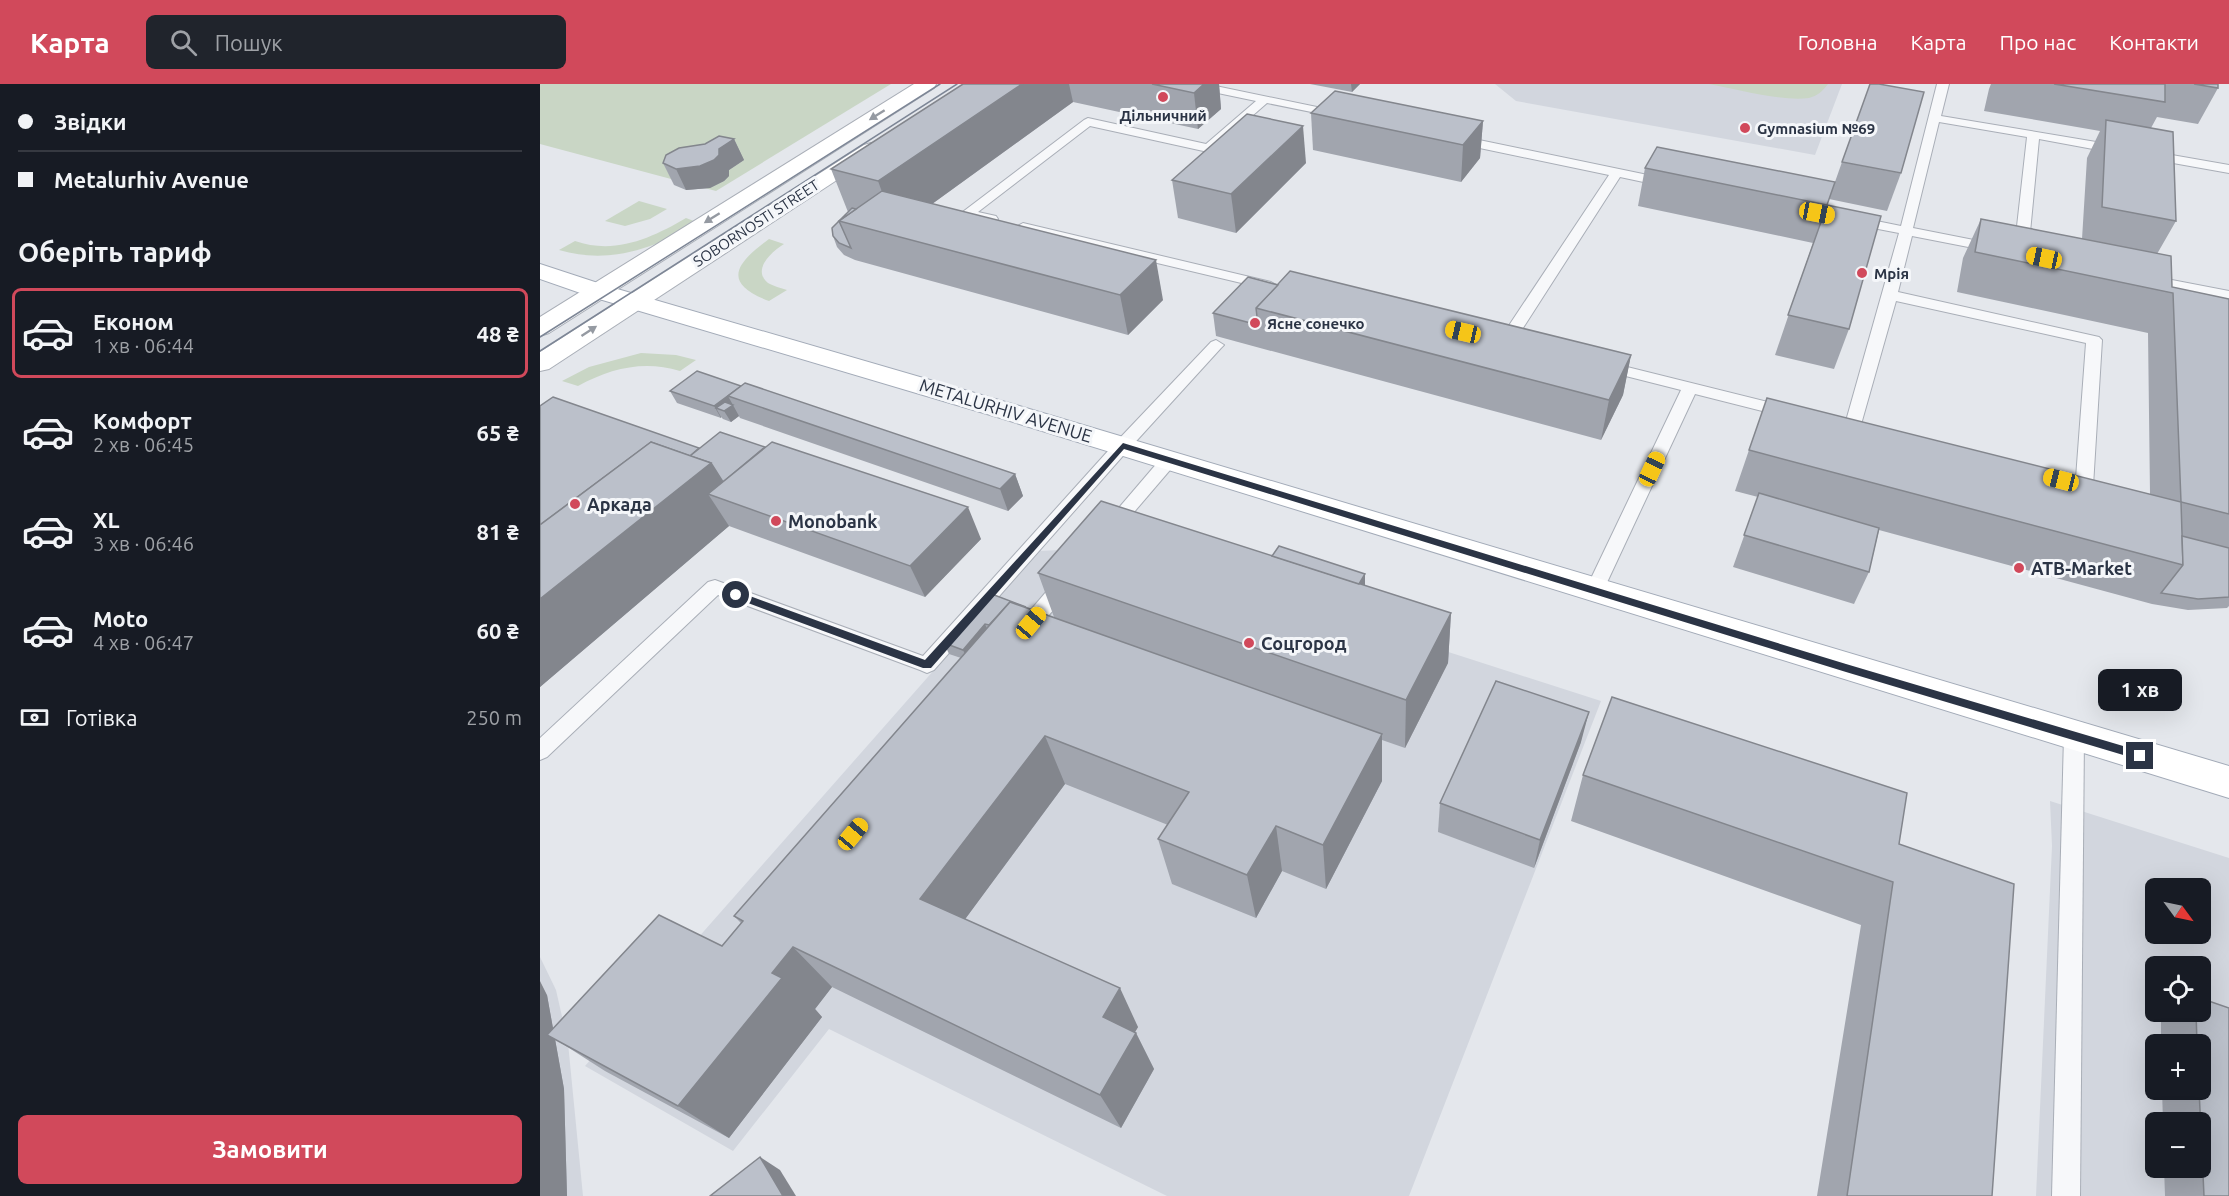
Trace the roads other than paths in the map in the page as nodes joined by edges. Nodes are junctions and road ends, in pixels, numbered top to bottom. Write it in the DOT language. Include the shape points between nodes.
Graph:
graph roads {
  1 [pos="927,84"];
  2 [pos="1189,84"];
  3 [pos="1943,84"];
  4 [pos="1265,99"];
  5 [pos="1358,118"];
  6 [pos="1935,118"];
  7 [pos="2033,135"];
  8 [pos="1440,136"];
  9 [pos="885,140"];
  10 [pos="2229,169"];
  11 [pos="1616,173"];
  12 [pos="1685,187"];
  13 [pos="1837,217"];
  14 [pos="1906,231"];
  15 [pos="540,271"];
  16 [pos="2136,277"];
  17 [pos="1282,289"];
  18 [pos="598,291"];
  19 [pos="1890,295"];
  20 [pos="2229,295"];
  21 [pos="635,301"];
  22 [pos="540,328"];
  23 [pos="1506,342"];
  24 [pos="1216,345"];
  25 [pos="1587,362"];
  26 [pos="540,363"];
  27 [pos="1690,388"];
  28 [pos="1806,417"];
  29 [pos="1852,428"];
  30 [pos="1123,446"];
  31 [pos="1170,459"];
  32 [pos="2049,477"];
  33 [pos="1097,544"];
  34 [pos="1075,571"];
  35 [pos="1594,591"];
  36 [pos="1014,643"];
  37 [pos="2074,736"];
  38 [pos="540,751"];
  39 [pos="2229,782"];
  40 [pos="2066,1196"];
  1 -- 18 [label="main road, SOBORNOSTI STREET, one-way"];
  2 -- 4 [label="lane"];
  3 -- 6 [label="lane"];
  4 -- 5 [label="lane"];
  4 -- 17 [label="lane" via="1208,148 1088,122 967,214"];
  6 -- 7 [label="lane"];
  6 -- 14 [label="lane"];
  7 -- 10 [label="lane"];
  7 -- 14 [label="lane" via="2026,254"];
  8 -- 11 [label="lane"];
  9 -- 21 [label="main road, SOBORNOSTI STREET"];
  11 -- 12 [label="lane"];
  11 -- 23 [label="lane"];
  13 -- 14 [label="lane"];
  14 -- 19 [label="lane"];
  15 -- 18 [label="main road, METALURHIV AVENUE"];
  16 -- 20 [label="lane"];
  18 -- 21 [label="main road, METALURHIV AVENUE"];
  18 -- 22 [label="main road, SOBORNOSTI STREET"];
  19 -- 29 [label="lane"];
  19 -- 32 [label="lane" via="2094,340 2084,486"];
  26 -- 21 [label="main road, SOBORNOSTI STREET, one-way"];
  21 -- 30 [label="main road, METALURHIV AVENUE"];
  24 -- 30 [label="lane"];
  25 -- 27 [label="lane"];
  27 -- 28 [label="lane"];
  27 -- 35 [label="lane"];
  30 -- 31 [label="main road, METALURHIV AVENUE"];
  30 -- 38 [label="lane" via="927,665 715,587"];
  31 -- 33 [label="lane"];
  31 -- 35 [label="main road, METALURHIV AVENUE"];
  34 -- 36 [label="lane"];
  35 -- 37 [label="main road, METALURHIV AVENUE"];
  37 -- 39 [label="main road, METALURHIV AVENUE"];
  37 -- 40 [label="lane"];
}
